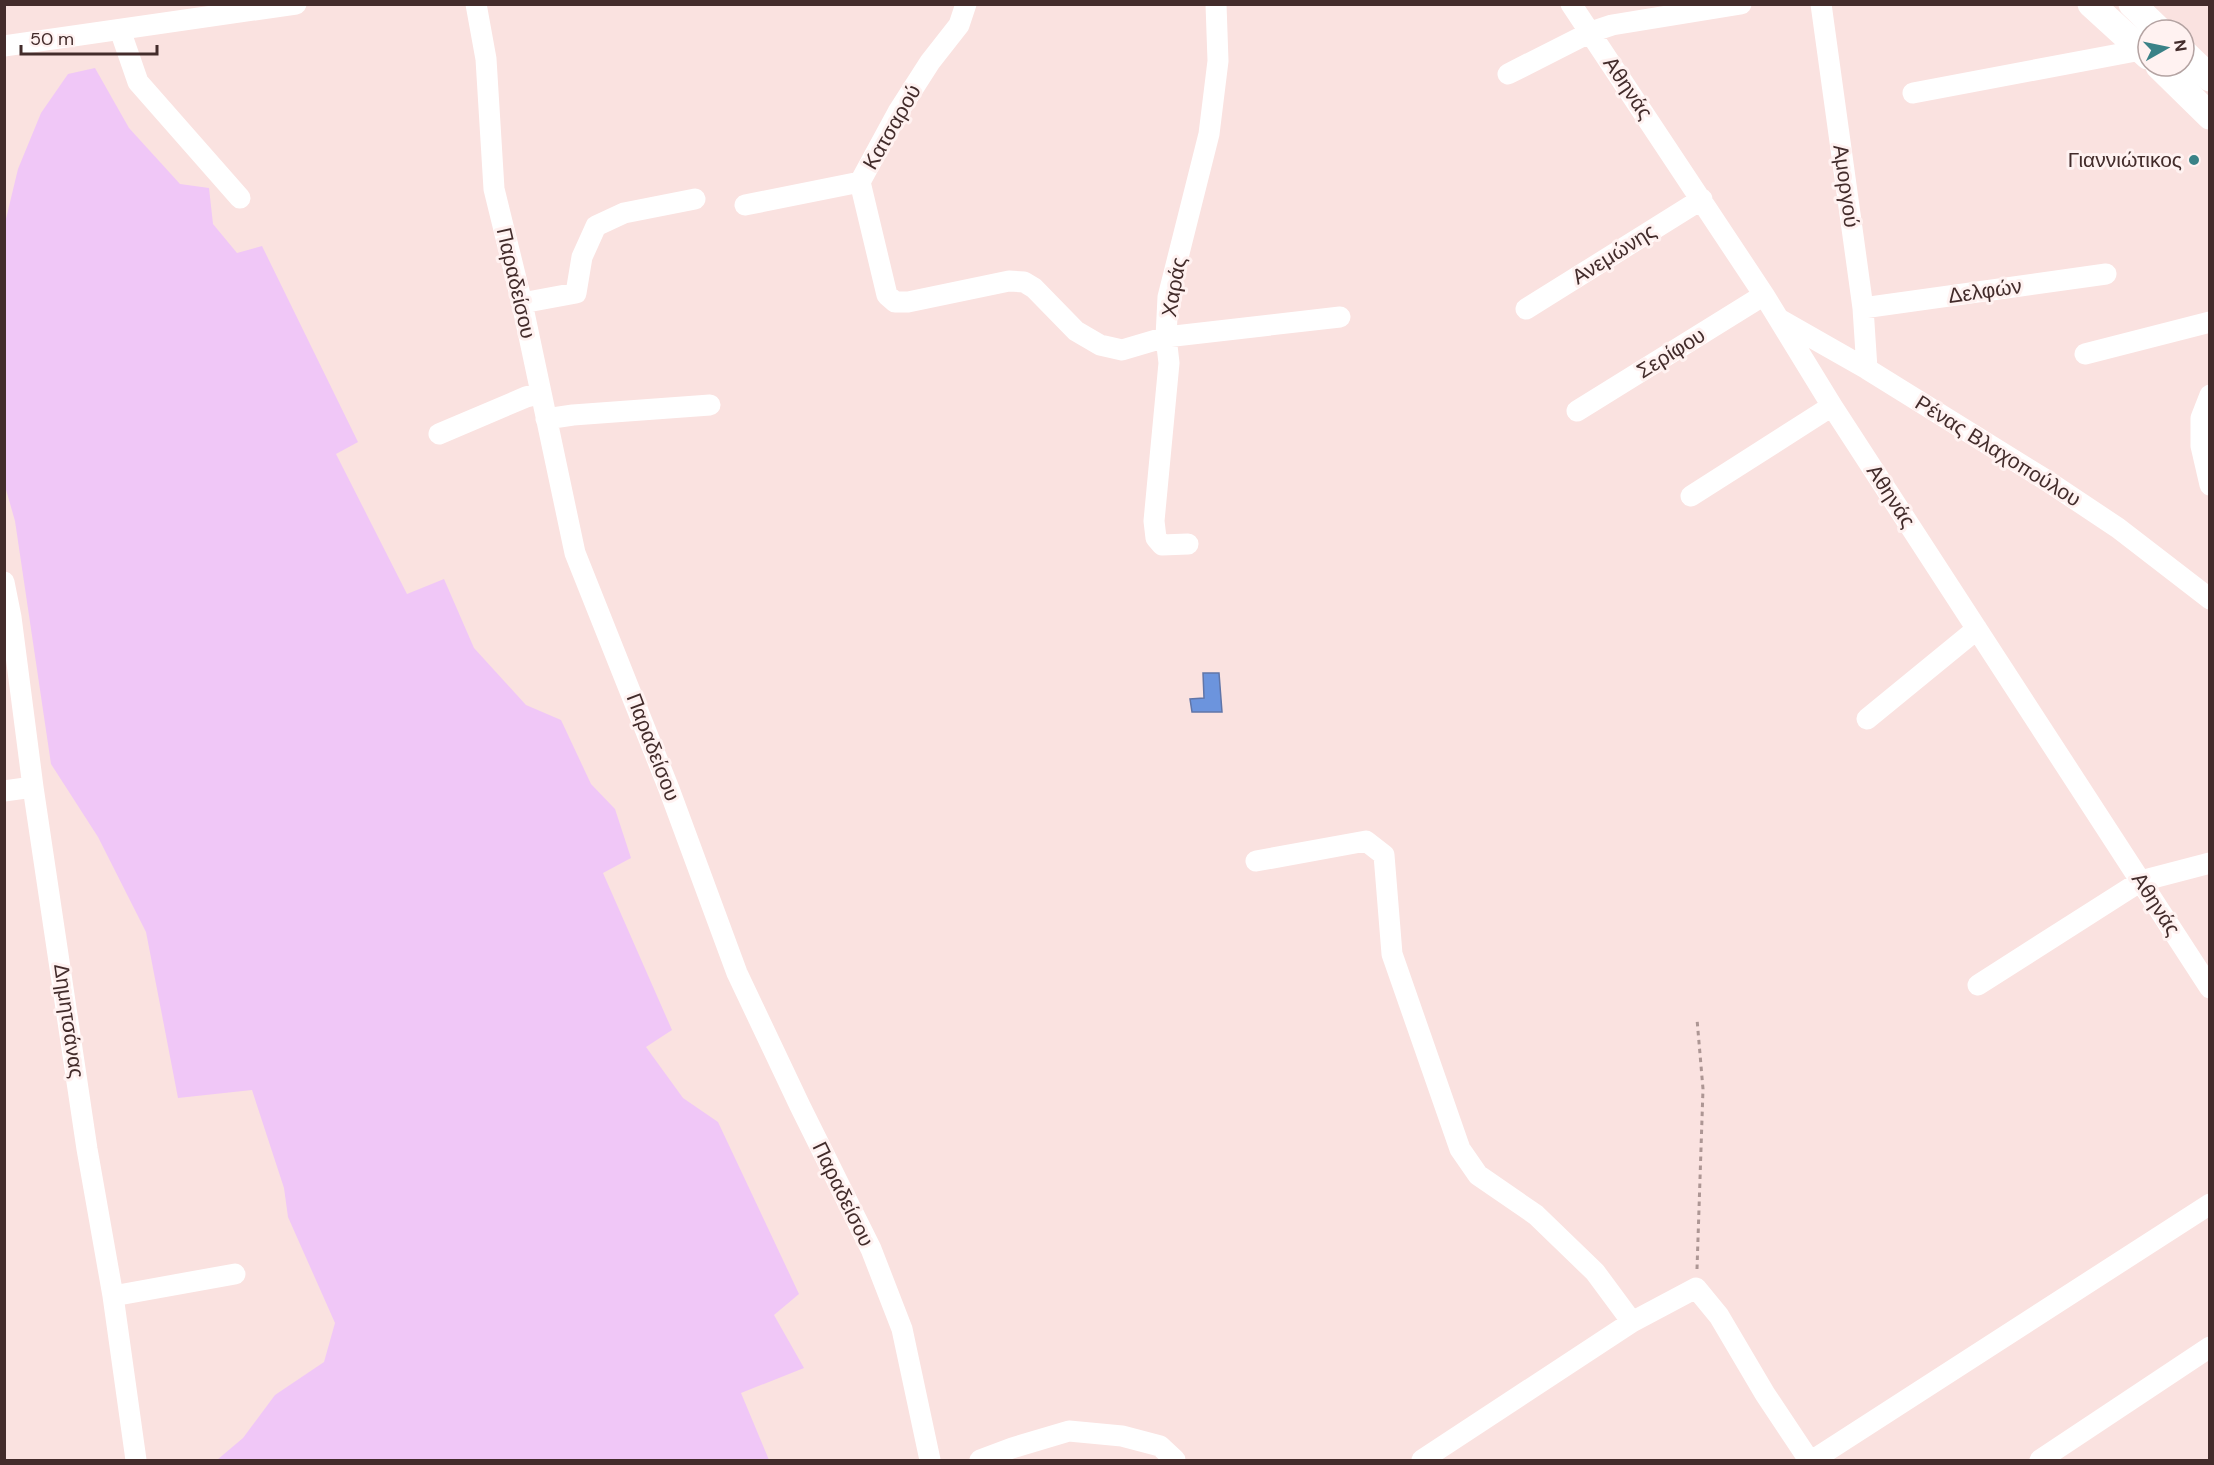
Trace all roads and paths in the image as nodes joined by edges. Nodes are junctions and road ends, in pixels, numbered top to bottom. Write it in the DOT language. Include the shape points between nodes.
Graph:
graph roads {
  1 [pos="296,4"];
  2 [pos="476,4"];
  3 [pos="966,4"];
  4 [pos="1216,4"];
  5 [pos="1571,4"];
  6 [pos="1741,4"];
  7 [pos="1821,4"];
  8 [pos="2091,4"];
  9 [pos="2132,4"];
  10 [pos="177,13"];
  11 [pos="2147,18"];
  12 [pos="120,30"];
  13 [pos="1591,33"];
  14 [pos="2136,45"];
  15 [pos="4,46"];
  16 [pos="2136,59"];
  17 [pos="2196,65"];
  18 [pos="1508,74"];
  19 [pos="2171,78"];
  20 [pos="2210,78"];
  21 [pos="1913,93"];
  22 [pos="2210,116"];
  23 [pos="860,182"];
  24 [pos="240,198"];
  25 [pos="695,199"];
  26 [pos="1702,199"];
  27 [pos="745,205"];
  28 [pos="2106,274"];
  29 [pos="1764,295"];
  30 [pos="522,303"];
  31 [pos="1863,308"];
  32 [pos="1527,309"];
  33 [pos="1340,317"];
  34 [pos="1778,318"];
  35 [pos="2210,322"];
  36 [pos="1166,337"];
  37 [pos="2085,354"];
  38 [pos="1867,369"];
  39 [pos="541,393"];
  40 [pos="2210,395"];
  41 [pos="710,405"];
  42 [pos="1832,406"];
  43 [pos="1577,411"];
  44 [pos="546,419"];
  45 [pos="439,434"];
  46 [pos="2210,485"];
  47 [pos="1690,496"];
  48 [pos="1188,544"];
  49 [pos="4,582"];
  50 [pos="2210,599"];
  51 [pos="1977,629"];
  52 [pos="1867,719"];
  53 [pos="33,787"];
  54 [pos="4,791"];
  55 [pos="1256,861"];
  56 [pos="2210,862"];
  57 [pos="2141,881"];
  58 [pos="1978,985"];
  59 [pos="2210,988"];
  60 [pos="1697,1019"];
  61 [pos="2210,1204"];
  62 [pos="235,1274"];
  63 [pos="1696,1288"];
  64 [pos="113,1296"];
  65 [pos="1632,1322"];
  66 [pos="2210,1347"];
  67 [pos="136,1461"];
  68 [pos="930,1461"];
  69 [pos="980,1461"];
  70 [pos="1175,1461"];
  71 [pos="1422,1461"];
  72 [pos="1811,1461"];
  73 [pos="2040,1461"];
  1 -- 10 [label="street"];
  2 -- 30 [label="street, Παραδείσου" via="486,60 494,189"];
  3 -- 23 [label="street, Κατσαρού" via="959,25 898,112"];
  4 -- 36 [label="street, Χαράς" via="1218,61 1209,134 1168,297"];
  5 -- 13 [label="street, Αθηνάς"];
  6 -- 13 [label="street"];
  7 -- 31 [label="street, Αμοργού"];
  8 -- 14 [label="main road"];
  9 -- 11 [label="main road"];
  10 -- 12 [label="street"];
  12 -- 15 [label="street"];
  12 -- 24 [label="street" via="138,82"];
  13 -- 18 [label="street"];
  13 -- 26 [label="street, Αθηνάς"];
  16 -- 21 [label="street"];
  17 -- 20 [label="main road"];
  19 -- 22 [label="main road"];
  23 -- 27 [label="street, Κατσαρού"];
  23 -- 36 [label="street" via="887,295 895,302 1009,281 1024,282 1076,331 1100,345 1122,350"];
  25 -- 30 [label="street" via="624,213 596,226 582,257 576,293"];
  26 -- 29 [label="street, Αθηνάς"];
  26 -- 32 [label="street, Ανεμώνης"];
  28 -- 31 [label="street, Δελφών"];
  29 -- 34 [label="street, Αθηνάς"];
  29 -- 43 [label="street, Σερίφου"];
  30 -- 39 [label="street, Παραδείσου"];
  31 -- 38 [label="street, Αμοργού"];
  33 -- 36 [label="street"];
  34 -- 38 [label="street, Ρένας Βλαχοπούλου"];
  34 -- 42 [label="street, Αθηνάς"];
  35 -- 37 [label="street"];
  36 -- 48 [label="street, Χαράς" via="1169,363 1154,521 1156,538 1162,545"];
  38 -- 50 [label="street, Ρένας Βλαχοπούλου" via="2118,528"];
  39 -- 44 [label="street, Παραδείσου"];
  39 -- 45 [label="street"];
  40 -- 46 [label="street" via="2201,418 2201,446"];
  41 -- 44 [label="street"];
  42 -- 47 [label="street"];
  42 -- 51 [label="street, Αθηνάς"];
  44 -- 68 [label="street, Παραδείσου" via="575,553 661,767 737,973 871,1249 902,1329"];
  49 -- 53 [label="street, Δημητσάνας"];
  51 -- 52 [label="street"];
  51 -- 57 [label="street, Αθηνάς"];
  53 -- 54 [label="street"];
  53 -- 64 [label="street, Δημητσάνας"];
  55 -- 65 [label="street" via="1366,841 1384,855 1392,954 1460,1149 1478,1175 1536,1215 1595,1272"];
  56 -- 57 [label="street"];
  57 -- 58 [label="street"];
  57 -- 59 [label="street, Αθηνάς"];
  60 -- 63 [label="path" via="1703,1089"];
  61 -- 72 [label="street"];
  62 -- 64 [label="street"];
  63 -- 65 [label="street"];
  63 -- 72 [label="street" via="1719,1316"];
  64 -- 67 [label="street, Δημητσάνας"];
  65 -- 71 [label="street"];
  66 -- 73 [label="street"];
  69 -- 70 [label="street" via="1070,1431 1122,1436 1160,1446"];
}
